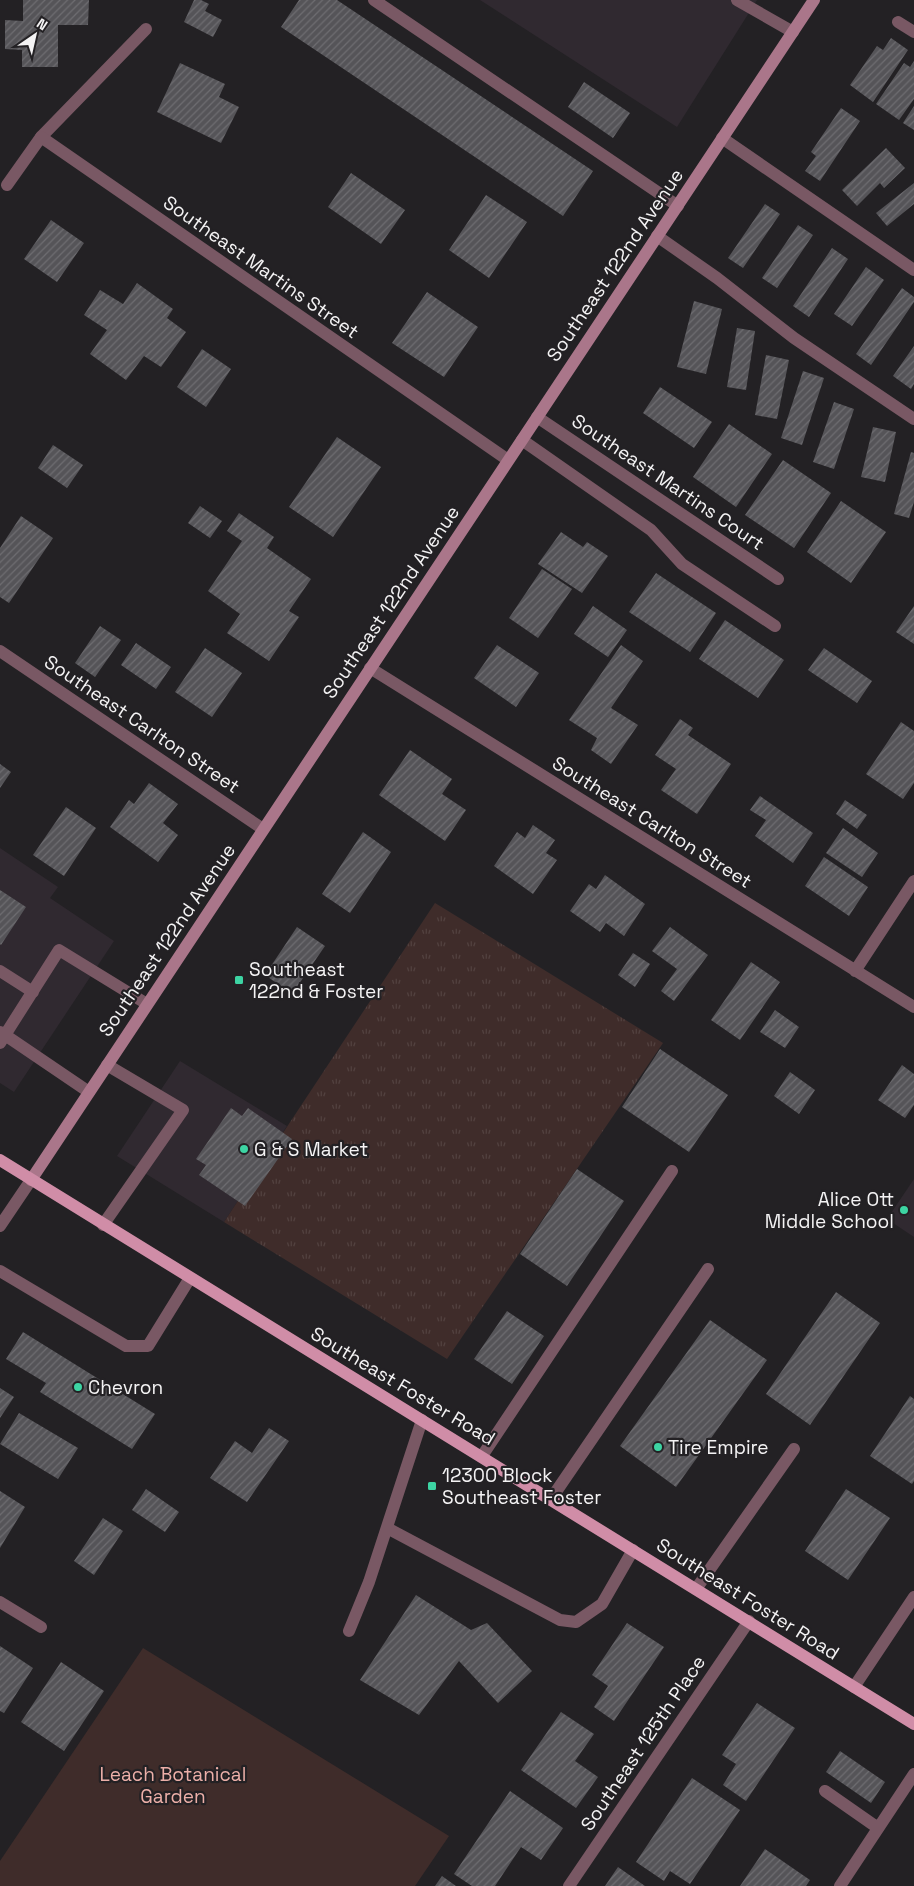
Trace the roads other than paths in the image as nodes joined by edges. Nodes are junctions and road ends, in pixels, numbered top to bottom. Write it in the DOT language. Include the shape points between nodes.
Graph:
graph roads {
  1 [pos="374,0"];
  2 [pos="737,0"];
  3 [pos="814,0"];
  4 [pos="898,22"];
  5 [pos="146,29"];
  6 [pos="792,32"];
  7 [pos="914,32"];
  8 [pos="41,137"];
  9 [pos="722,138"];
  10 [pos="7,185"];
  11 [pos="678,206"];
  12 [pos="657,236"];
  13 [pos="914,270"];
  14 [pos="537,417"];
  15 [pos="914,419"];
  16 [pos="522,440"];
  17 [pos="508,460"];
  18 [pos="778,579"];
  19 [pos="775,626"];
  20 [pos="0,650"];
  21 [pos="370,668"];
  22 [pos="263,829"];
  23 [pos="914,881"];
  24 [pos="0,971"];
  25 [pos="855,971"];
  26 [pos="32,992"];
  27 [pos="147,1004"];
  28 [pos="914,1007"];
  29 [pos="2,1037"];
  30 [pos="107,1065"];
  31 [pos="89,1092"];
  32 [pos="0,1160"];
  33 [pos="672,1172"];
  34 [pos="31,1180"];
  35 [pos="103,1224"];
  36 [pos="0,1226"];
  37 [pos="708,1269"];
  38 [pos="0,1271"];
  39 [pos="190,1278"];
  40 [pos="422,1420"];
  41 [pos="794,1450"];
  42 [pos="482,1456"];
  43 [pos="551,1499"];
  44 [pos="387,1528"];
  45 [pos="633,1550"];
  46 [pos="696,1589"];
  47 [pos="914,1597"];
  48 [pos="0,1602"];
  49 [pos="749,1621"];
  50 [pos="41,1627"];
  51 [pos="349,1631"];
  52 [pos="854,1687"];
  53 [pos="914,1724"];
  54 [pos="914,1774"];
  55 [pos="825,1791"];
  56 [pos="878,1828"];
  57 [pos="569,1886"];
  58 [pos="840,1886"];
  1 -- 11 [label="street"];
  2 -- 6 [label="street"];
  3 -- 6 [label="main road, Southeast 122nd Avenue"];
  4 -- 7 [label="street"];
  5 -- 8 [label="street"];
  6 -- 9 [label="main road, Southeast 122nd Avenue"];
  8 -- 10 [label="street"];
  8 -- 17 [label="street, Southeast Martins Street"];
  9 -- 11 [label="main road, Southeast 122nd Avenue"];
  9 -- 13 [label="street"];
  11 -- 12 [label="main road, Southeast 122nd Avenue"];
  12 -- 14 [label="main road, Southeast 122nd Avenue"];
  12 -- 15 [label="street" via="794,338"];
  14 -- 16 [label="main road, Southeast 122nd Avenue"];
  14 -- 18 [label="street, Southeast Martins Court"];
  16 -- 17 [label="main road, Southeast 122nd Avenue"];
  16 -- 19 [label="street" via="651,530 682,564"];
  17 -- 21 [label="main road, Southeast 122nd Avenue"];
  20 -- 22 [label="street, Southeast Carlton Street"];
  21 -- 22 [label="main road, Southeast 122nd Avenue"];
  21 -- 25 [label="street, Southeast Carlton Street"];
  22 -- 27 [label="main road, Southeast 122nd Avenue"];
  23 -- 25 [label="street"];
  24 -- 26 [label="street"];
  25 -- 28 [label="street, Southeast Carlton Street"];
  26 -- 27 [label="street" via="59,950"];
  26 -- 29 [label="street"];
  27 -- 30 [label="main road, Southeast 122nd Avenue"];
  29 -- 31 [label="street"];
  30 -- 31 [label="main road, Southeast 122nd Avenue"];
  30 -- 35 [label="street" via="183,1110"];
  31 -- 34 [label="main road, Southeast 122nd Avenue"];
  32 -- 34 [label="main road, Southeast Foster Road"];
  33 -- 42 [label="street"];
  34 -- 35 [label="main road, Southeast Foster Road"];
  34 -- 36 [label="street, Southeast 122nd Avenue"];
  35 -- 39 [label="main road, Southeast Foster Road"];
  37 -- 43 [label="street"];
  38 -- 39 [label="street" via="126,1346 148,1346"];
  39 -- 40 [label="main road, Southeast Foster Road"];
  40 -- 42 [label="main road, Southeast Foster Road"];
  40 -- 44 [label="street"];
  41 -- 46 [label="street"];
  42 -- 43 [label="main road, Southeast Foster Road"];
  43 -- 45 [label="main road, Southeast Foster Road"];
  44 -- 45 [label="street" via="560,1620 576,1622 602,1604"];
  44 -- 51 [label="street"];
  45 -- 46 [label="main road, Southeast Foster Road"];
  46 -- 49 [label="main road, Southeast Foster Road"];
  47 -- 52 [label="street"];
  48 -- 50 [label="street"];
  49 -- 52 [label="main road, Southeast Foster Road"];
  49 -- 57 [label="street, Southeast 125th Place"];
  52 -- 53 [label="main road, Southeast Foster Road"];
  54 -- 56 [label="street"];
  55 -- 56 [label="street"];
  56 -- 58 [label="street"];
}
